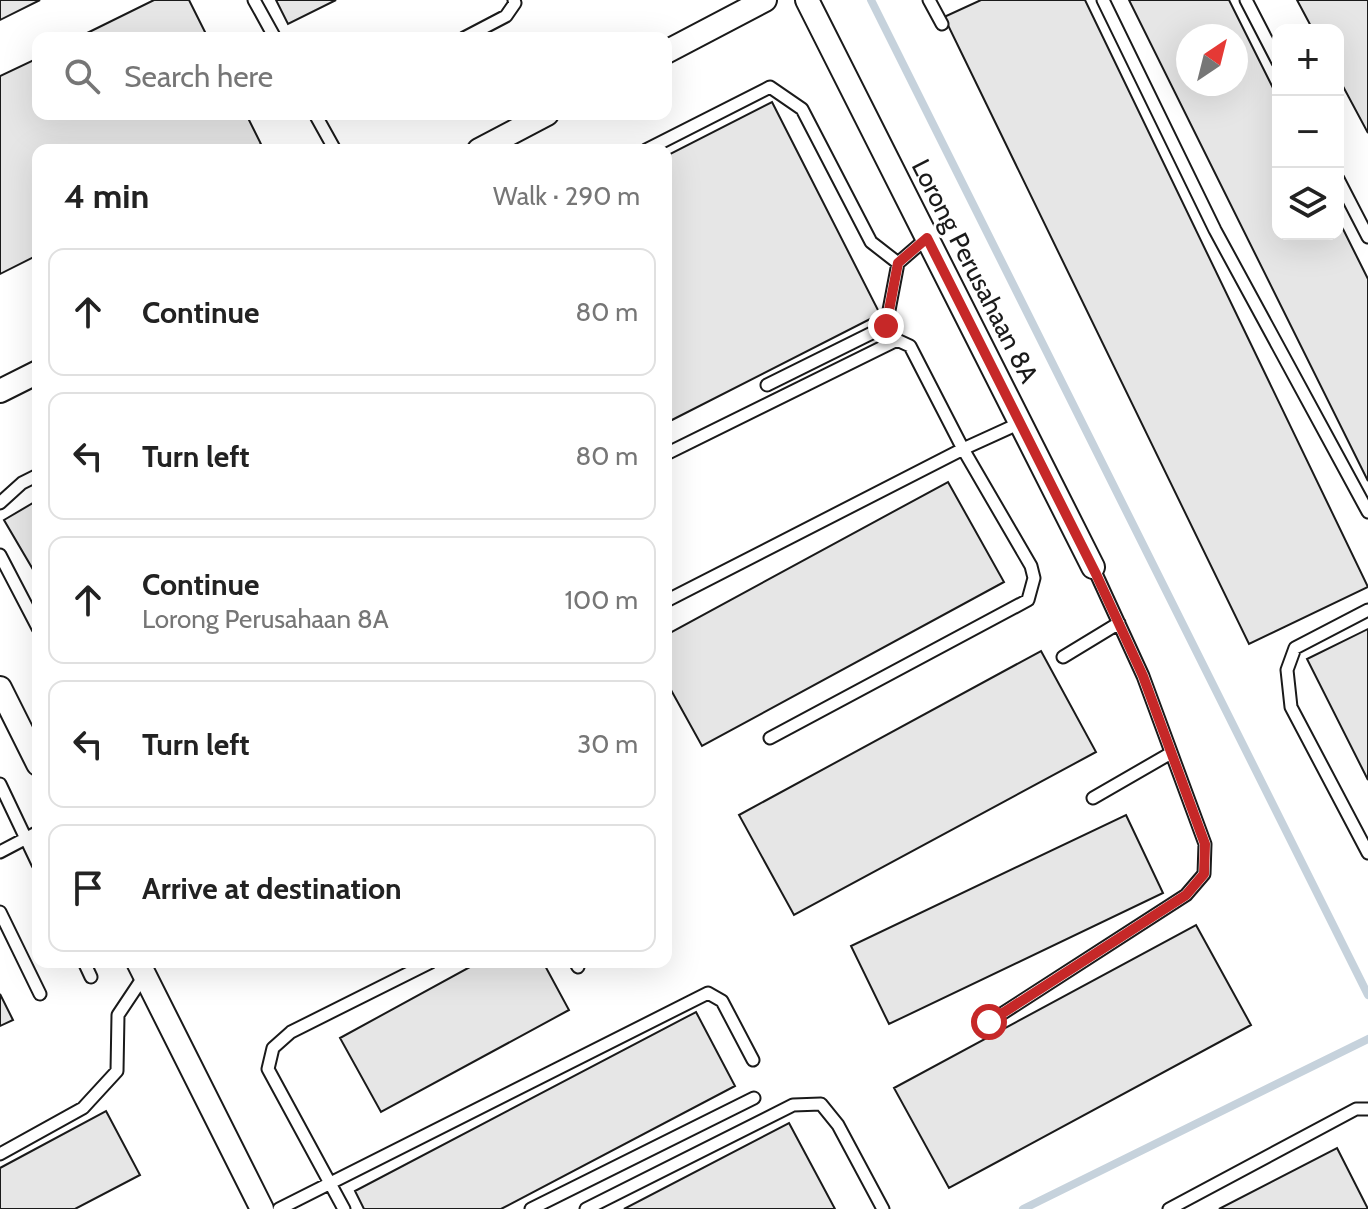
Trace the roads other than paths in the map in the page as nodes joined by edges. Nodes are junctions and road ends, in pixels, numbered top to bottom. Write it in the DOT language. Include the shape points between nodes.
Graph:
graph roads {
  1 [pos="254,0"];
  2 [pos="514,0"];
  3 [pos="765,0"];
  4 [pos="807,0"];
  5 [pos="929,0"];
  6 [pos="1103,0"];
  7 [pos="1246,0"];
  8 [pos="942,24"];
  9 [pos="272,32"];
  10 [pos="475,32"];
  11 [pos="672,49"];
  12 [pos="1272,50"];
  13 [pos="319,120"];
  14 [pos="536,120"];
  15 [pos="332,144"];
  16 [pos="490,144"];
  17 [pos="658,144"];
  18 [pos="1344,191"];
  19 [pos="1368,237"];
  20 [pos="927,238"];
  21 [pos="898,263"];
  22 [pos="32,375"];
  23 [pos="767,385"];
  24 [pos="0,391"];
  25 [pos="1020,423"];
  26 [pos="963,449"];
  27 [pos="672,451"];
  28 [pos="32,478"];
  29 [pos="0,503"];
  30 [pos="1368,512"];
  31 [pos="0,555"];
  32 [pos="1093,567"];
  33 [pos="672,598"];
  34 [pos="1368,610"];
  35 [pos="32,615"];
  36 [pos="1119,623"];
  37 [pos="1063,657"];
  38 [pos="0,688"];
  39 [pos="770,738"];
  40 [pos="32,752"];
  41 [pos="1171,753"];
  42 [pos="0,784"];
  43 [pos="1093,798"];
  44 [pos="32,836"];
  45 [pos="26,839"];
  46 [pos="0,852"];
  47 [pos="32,852"];
  48 [pos="1368,853"];
  49 [pos="0,912"];
  50 [pos="87,968"];
  51 [pos="419,968"];
  52 [pos="141,969"];
  53 [pos="91,977"];
  54 [pos="40,994"];
  55 [pos="989,1022"];
  56 [pos="753,1060"];
  57 [pos="754,1098"];
  58 [pos="1368,1109"];
  59 [pos="0,1154"];
  60 [pos="332,1183"];
  61 [pos="262,1209"];
  62 [pos="279,1209"];
  63 [pos="344,1209"];
  64 [pos="531,1209"];
  65 [pos="586,1209"];
  66 [pos="883,1209"];
  67 [pos="1169,1209"];
  1 -- 9 [label="lane"];
  2 -- 10 [label="lane" via="506,16"];
  3 -- 11 [label="street"];
  4 -- 20 [label="street, Lorong Perusahaan 8A"];
  5 -- 8 [label="lane"];
  6 -- 30 [label="lane" via="1215,230"];
  7 -- 12 [label="lane"];
  13 -- 15 [label="lane"];
  14 -- 16 [label="street"];
  17 -- 21 [label="lane" via="770,87 802,109 871,242"];
  18 -- 19 [label="lane"];
  20 -- 21 [label="lane"];
  20 -- 25 [label="street, Lorong Perusahaan 8A"];
  21 -- 23 [label="lane" via="886,326"];
  22 -- 24 [label="street"];
  25 -- 26 [label="lane"];
  25 -- 32 [label="street, Lorong Perusahaan 8A"];
  26 -- 27 [label="lane" via="910,346 897,340"];
  26 -- 33 [label="lane"];
  26 -- 39 [label="lane" via="1031,566 1034,578 1028,600"];
  28 -- 29 [label="lane"];
  31 -- 35 [label="lane"];
  32 -- 36 [label="lane"];
  34 -- 48 [label="lane" via="1295,648 1287,670 1291,707"];
  36 -- 37 [label="lane"];
  36 -- 41 [label="lane"];
  38 -- 40 [label="street"];
  41 -- 43 [label="lane"];
  41 -- 55 [label="lane" via="1205,844 1204,874 1186,895"];
  42 -- 45 [label="lane"];
  44 -- 45 [label="lane"];
  45 -- 46 [label="lane"];
  45 -- 47 [label="lane"];
  49 -- 54 [label="lane"];
  50 -- 53 [label="lane"];
  51 -- 60 [label="lane" via="291,1032 273,1048 268,1069"];
  52 -- 59 [label="lane" via="118,1015 117,1071 83,1108"];
  52 -- 61 [label="street"];
  56 -- 60 [label="lane" via="722,1001 708,993"];
  57 -- 64 [label="lane"];
  58 -- 67 [label="lane" via="1356,1109"];
  60 -- 62 [label="lane"];
  60 -- 63 [label="lane"];
  65 -- 66 [label="lane" via="793,1105 821,1104"];
}
